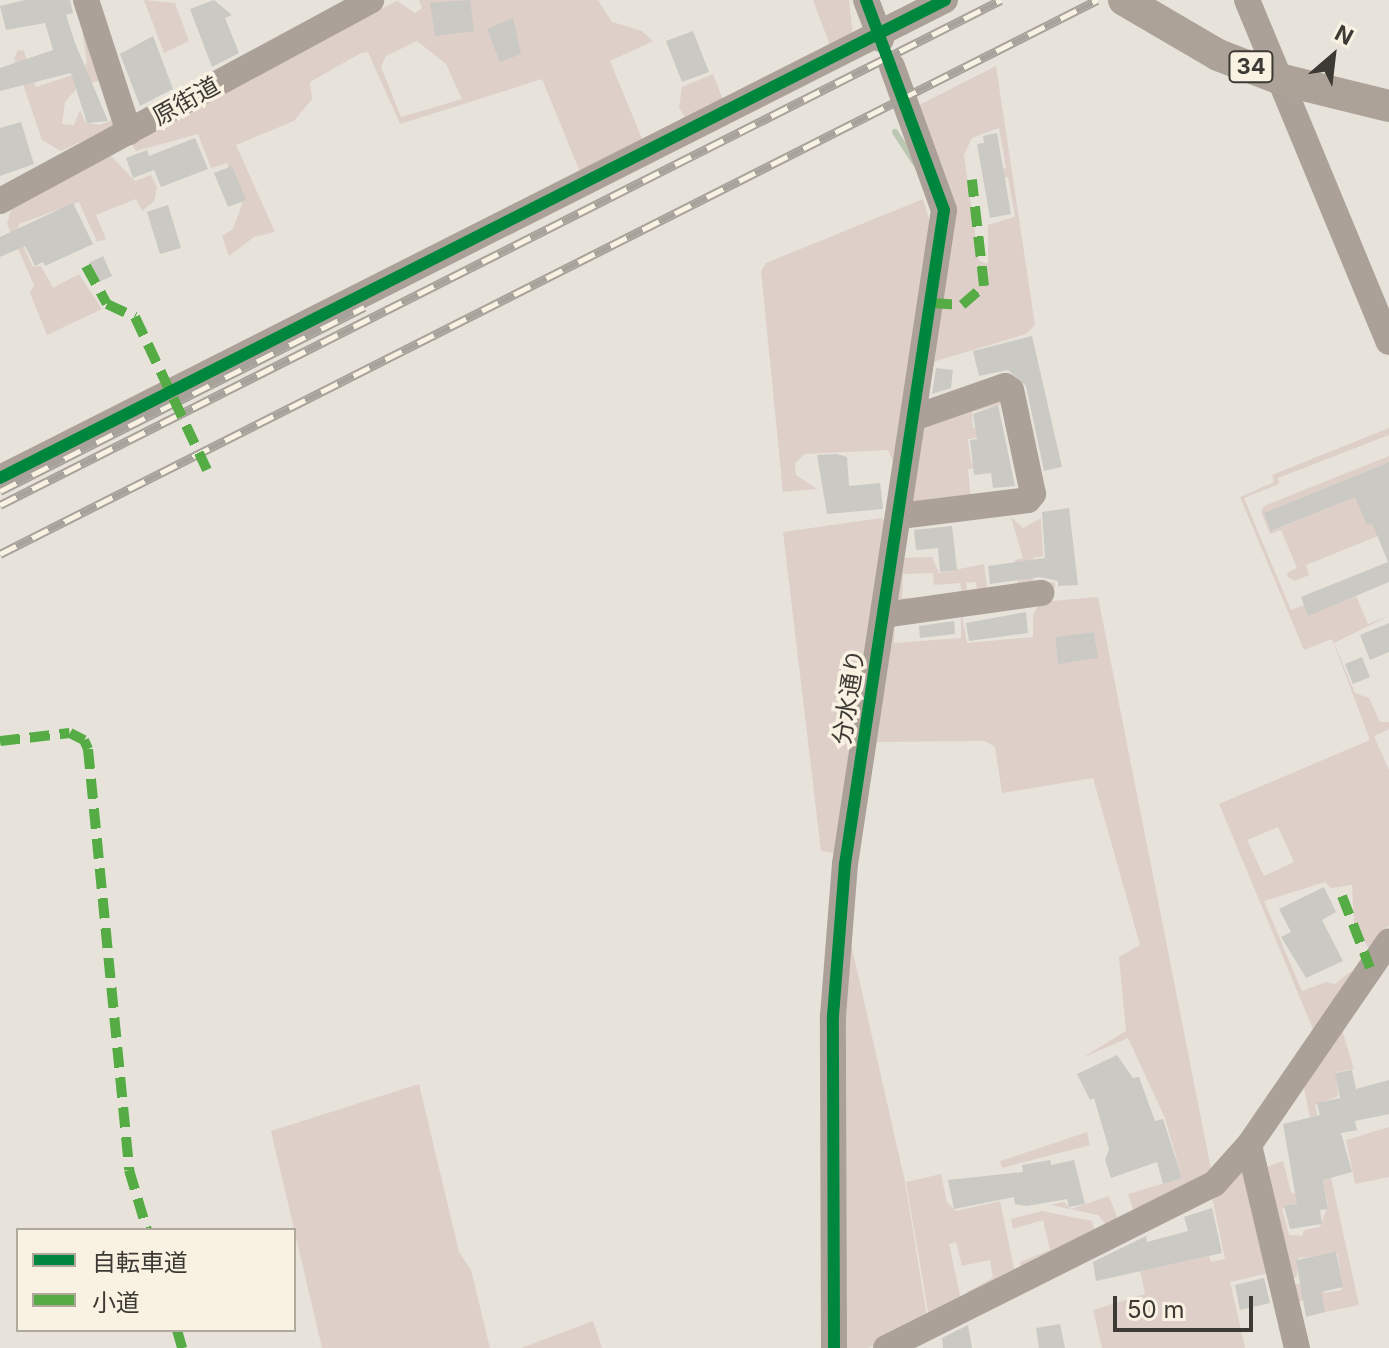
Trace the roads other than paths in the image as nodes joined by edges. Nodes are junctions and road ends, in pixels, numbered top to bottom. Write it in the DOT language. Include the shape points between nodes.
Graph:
graph roads {
  1 [pos="86,0"];
  2 [pos="371,0"];
  3 [pos="866,0"];
  4 [pos="945,0"];
  5 [pos="1124,0"];
  6 [pos="1247,0"];
  7 [pos="880,36"];
  8 [pos="892,66"];
  9 [pos="1389,106"];
  10 [pos="129,132"];
  11 [pos="0,201"];
  12 [pos="1389,342"];
  13 [pos="916,417"];
  14 [pos="0,478"];
  15 [pos="900,516"];
  16 [pos="1041,593"];
  17 [pos="884,615"];
  18 [pos="1389,941"];
  19 [pos="1249,1145"];
  20 [pos="834,1348"];
  21 [pos="886,1348"];
  22 [pos="1297,1348"];
  1 -- 10 [label="street"];
  2 -- 10 [label="street, 原街道"];
  3 -- 7 [label="street"];
  4 -- 7 [label="street"];
  5 -- 9 [label="main road, 34, bridge" via="1218,55 1283,80"];
  6 -- 12 [label="street"];
  7 -- 14 [label="street"];
  8 -- 13 [label="street, 分水通り" via="944,210"];
  10 -- 11 [label="street, 原街道"];
  13 -- 15 [label="street, 分水通り"];
  13 -- 15 [label="street" via="1005,386 1011,390 1033,494 1028,500"];
  15 -- 17 [label="street, 分水通り"];
  16 -- 17 [label="street"];
  17 -- 20 [label="street, 分水通り" via="845,864 833,1016"];
  18 -- 19 [label="street"];
  19 -- 21 [label="street" via="1214,1184 1193,1198"];
  19 -- 22 [label="street"];
}
